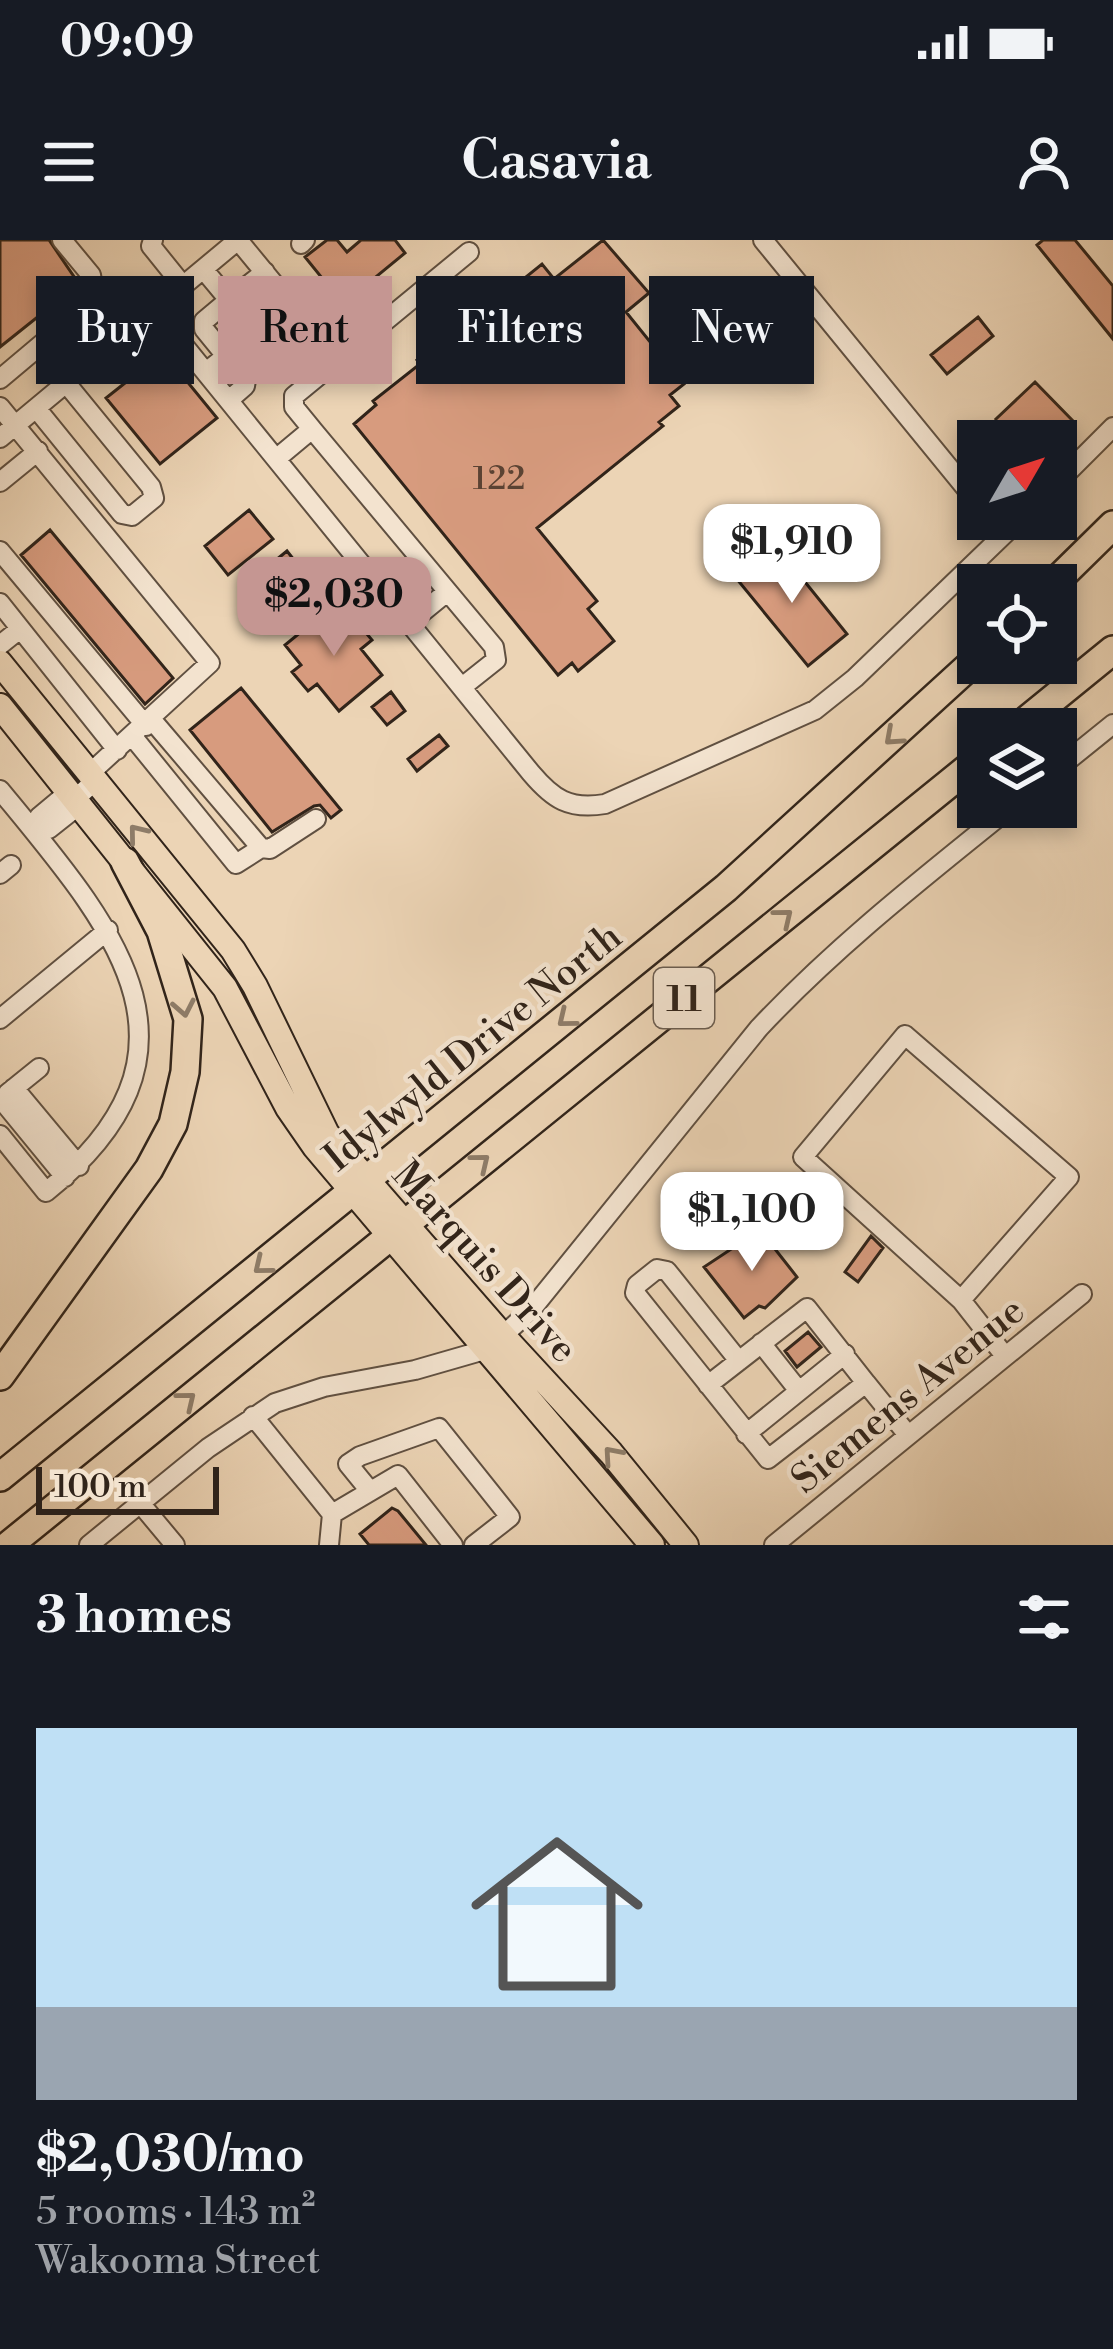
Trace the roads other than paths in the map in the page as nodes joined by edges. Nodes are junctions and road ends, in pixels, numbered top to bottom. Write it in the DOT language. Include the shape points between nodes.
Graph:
graph roads {
  1 [pos="62,240"];
  2 [pos="153,240"];
  3 [pos="238,240"];
  4 [pos="764,240"];
  5 [pos="470,252"];
  6 [pos="204,269"];
  7 [pos="265,272"];
  8 [pos="91,276"];
  9 [pos="176,276"];
  10 [pos="260,276"];
  11 [pos="268,276"];
  12 [pos="194,278"];
  13 [pos="218,286"];
  14 [pos="218,310"];
  15 [pos="218,346"];
  16 [pos="36,349"];
  17 [pos="194,357"];
  18 [pos="218,362"];
  19 [pos="206,372"];
  20 [pos="0,379"];
  21 [pos="65,384"];
  22 [pos="67,384"];
  23 [pos="245,384"];
  24 [pos="229,400"];
  25 [pos="0,406"];
  26 [pos="36,408"];
  27 [pos="1113,427"];
  28 [pos="312,429"];
  29 [pos="8,431"];
  30 [pos="38,451"];
  31 [pos="276,458"];
  32 [pos="1077,463"];
  33 [pos="957,477"];
  34 [pos="0,482"];
  35 [pos="1113,525"];
  36 [pos="985,540"];
  37 [pos="0,551"];
  38 [pos="1073,564"];
  39 [pos="447,592"];
  40 [pos="0,603"];
  41 [pos="409,623"];
  42 [pos="20,629"];
  43 [pos="0,645"];
  44 [pos="1113,650"];
  45 [pos="0,663"];
  46 [pos="957,677"];
  47 [pos="462,688"];
  48 [pos="0,706"];
  49 [pos="1042,708"];
  50 [pos="1113,724"];
  51 [pos="137,733"];
  52 [pos="1077,753"];
  53 [pos="957,777"];
  54 [pos="92,778"];
  55 [pos="0,790"];
  56 [pos="75,799"];
  57 [pos="316,819"];
  58 [pos="985,828"];
  59 [pos="34,832"];
  60 [pos="261,848"];
  61 [pos="125,862"];
  62 [pos="108,930"];
  63 [pos="0,1018"];
  64 [pos="39,1068"];
  65 [pos="5,1097"];
  66 [pos="0,1125"];
  67 [pos="0,1136"];
  68 [pos="66,1176"];
  69 [pos="360,1186"];
  70 [pos="397,1230"];
  71 [pos="1082,1294"];
  72 [pos="962,1300"];
  73 [pos="761,1342"];
  74 [pos="495,1343"];
  75 [pos="845,1354"];
  76 [pos="1005,1356"];
  77 [pos="739,1361"];
  78 [pos="0,1376"];
  79 [pos="866,1383"];
  80 [pos="708,1385"];
  81 [pos="799,1390"];
  82 [pos="253,1416"];
  83 [pos="746,1434"];
  84 [pos="908,1436"];
  85 [pos="0,1478"];
  86 [pos="370,1492"];
  87 [pos="140,1503"];
  88 [pos="332,1514"];
  89 [pos="9,1545"];
  90 [pos="89,1545"];
  91 [pos="175,1545"];
  92 [pos="329,1545"];
  93 [pos="453,1545"];
  94 [pos="474,1545"];
  95 [pos="652,1545"];
  96 [pos="686,1545"];
  97 [pos="773,1545"];
  1 -- 8 [label="street"];
  2 -- 9 [label="street"];
  3 -- 6 [label="street"];
  3 -- 7 [label="street"];
  4 -- 33 [label="street"];
  5 -- 28 [label="street" via="294,396"];
  6 -- 12 [label="street"];
  6 -- 13 [label="street"];
  7 -- 10 [label="street"];
  7 -- 11 [label="street"];
  14 -- 15 [label="street" via="204,321"];
  16 -- 20 [label="street"];
  17 -- 19 [label="street"];
  18 -- 19 [label="street"];
  19 -- 24 [label="street"];
  21 -- 26 [label="street"];
  22 -- 26 [label="street" via="151,487 154,498 132,516 122,514"];
  23 -- 24 [label="street"];
  24 -- 31 [label="street"];
  25 -- 29 [label="street"];
  26 -- 29 [label="street"];
  27 -- 32 [label="street"];
  28 -- 31 [label="street"];
  28 -- 39 [label="street"];
  29 -- 30 [label="street"];
  30 -- 34 [label="street"];
  30 -- 51 [label="street" via="211,663"];
  31 -- 41 [label="street"];
  35 -- 38 [label="highway"];
  36 -- 47 [label="street" via="856,678 815,710 605,804 558,801"];
  37 -- 51 [label="street"];
  39 -- 41 [label="street"];
  39 -- 47 [label="street" via="494,647 496,660"];
  40 -- 42 [label="street"];
  41 -- 47 [label="street"];
  42 -- 43 [label="street"];
  42 -- 51 [label="street"];
  44 -- 49 [label="highway"];
  45 -- 54 [label="main road, Marquis Drive"];
  46 -- 69 [label="highway, Idylwyld Drive North / 11, one-way" via="726,888"];
  48 -- 56 [label="main road, Marquis Drive"];
  50 -- 52 [label="street"];
  51 -- 54 [label="street"];
  51 -- 60 [label="street"];
  51 -- 60 [label="street" via="236,864"];
  70 -- 53 [label="highway, 11, one-way"];
  54 -- 56 [label="street"];
  69 -- 54 [label="main road, Marquis Drive, one-way" via="232,950"];
  55 -- 59 [label="street"];
  56 -- 59 [label="street" via="63,797"];
  56 -- 61 [label="main road, Marquis Drive"];
  57 -- 60 [label="street"];
  58 -- 74 [label="street" via="796,989 531,1310"];
  59 -- 62 [label="street"];
  61 -- 69 [label="main road, Marquis Drive" via="225,988 288,1108"];
  61 -- 78 [label="highway, one-way" via="160,931 188,1019 173,1124"];
  62 -- 63 [label="street"];
  62 -- 68 [label="street" via="139,1016 137,1056 127,1096 100,1143"];
  64 -- 65 [label="street"];
  65 -- 68 [label="street"];
  66 -- 68 [label="street"];
  67 -- 68 [label="street" via="46,1192"];
  69 -- 70 [label="main road, Marquis Drive"];
  69 -- 85 [label="highway, Idylwyld Drive North / 11, one-way"];
  70 -- 74 [label="main road, Marquis Drive"];
  89 -- 70 [label="highway, 11, one-way"];
  71 -- 76 [label="street, Siemens Avenue"];
  72 -- 72 [label="street" via="1070,1177 905,1034 803,1157"];
  72 -- 76 [label="street"];
  73 -- 75 [label="street" via="807,1308"];
  73 -- 77 [label="street"];
  73 -- 81 [label="street"];
  74 -- 82 [label="street" via="300,1394"];
  74 -- 95 [label="main road, Marquis Drive"];
  96 -- 74 [label="main road, Marquis Drive, one-way" via="611,1453"];
  75 -- 79 [label="street"];
  75 -- 81 [label="street"];
  76 -- 84 [label="street, Siemens Avenue"];
  77 -- 80 [label="street"];
  77 -- 80 [label="street" via="667,1271 657,1269 635,1293"];
  79 -- 83 [label="street" via="771,1458"];
  79 -- 84 [label="street"];
  80 -- 83 [label="street"];
  81 -- 83 [label="street"];
  82 -- 87 [label="street"];
  82 -- 88 [label="street"];
  84 -- 97 [label="street, Siemens Avenue"];
  86 -- 88 [label="street"];
  86 -- 93 [label="street" via="398,1475"];
  86 -- 94 [label="street" via="348,1464 439,1428 510,1516"];
  87 -- 90 [label="street"];
  87 -- 91 [label="street"];
  88 -- 92 [label="street"];
}
